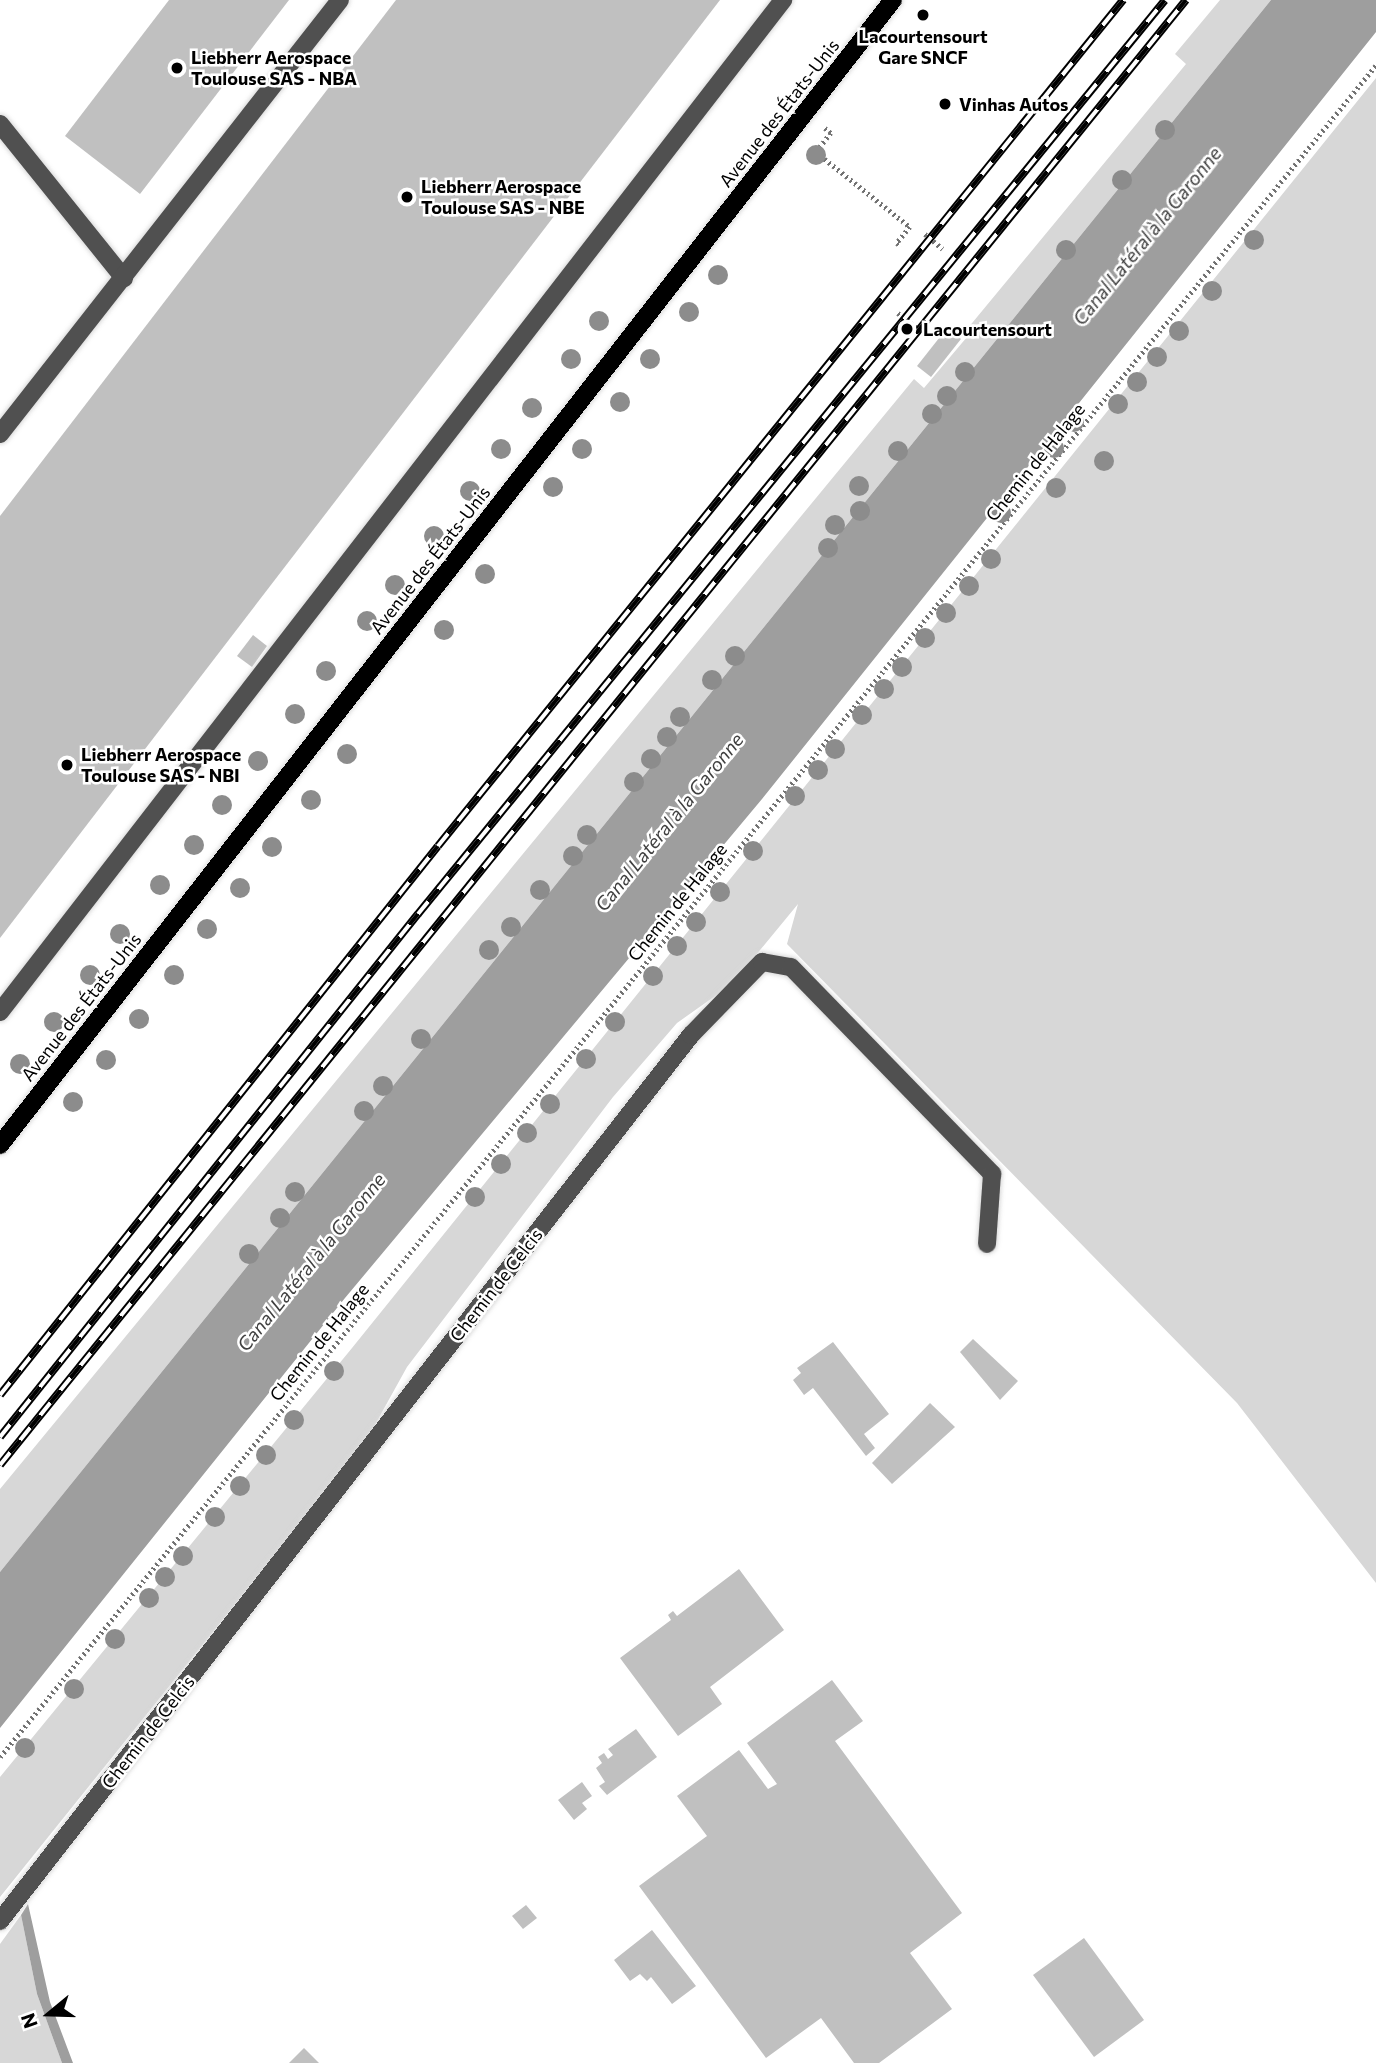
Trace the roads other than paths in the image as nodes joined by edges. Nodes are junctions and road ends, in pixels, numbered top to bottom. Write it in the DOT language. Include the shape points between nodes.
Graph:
graph roads {
  1 [pos="340,0"];
  2 [pos="783,0"];
  3 [pos="893,0"];
  4 [pos="0,124"];
  5 [pos="124,278"];
  6 [pos="0,434"];
  7 [pos="0,1012"];
  8 [pos="0,1146"];
  9 [pos="988,1244"];
  10 [pos="0,1921"];
  1 -- 5 [label="lane"];
  2 -- 7 [label="lane"];
  3 -- 8 [label="main road, Avenue des États-Unis"];
  4 -- 5 [label="lane"];
  5 -- 6 [label="lane"];
  9 -- 10 [label="lane, Chemin de Celcis" via="992,1174 791,967 762,962 691,1035"];
}
